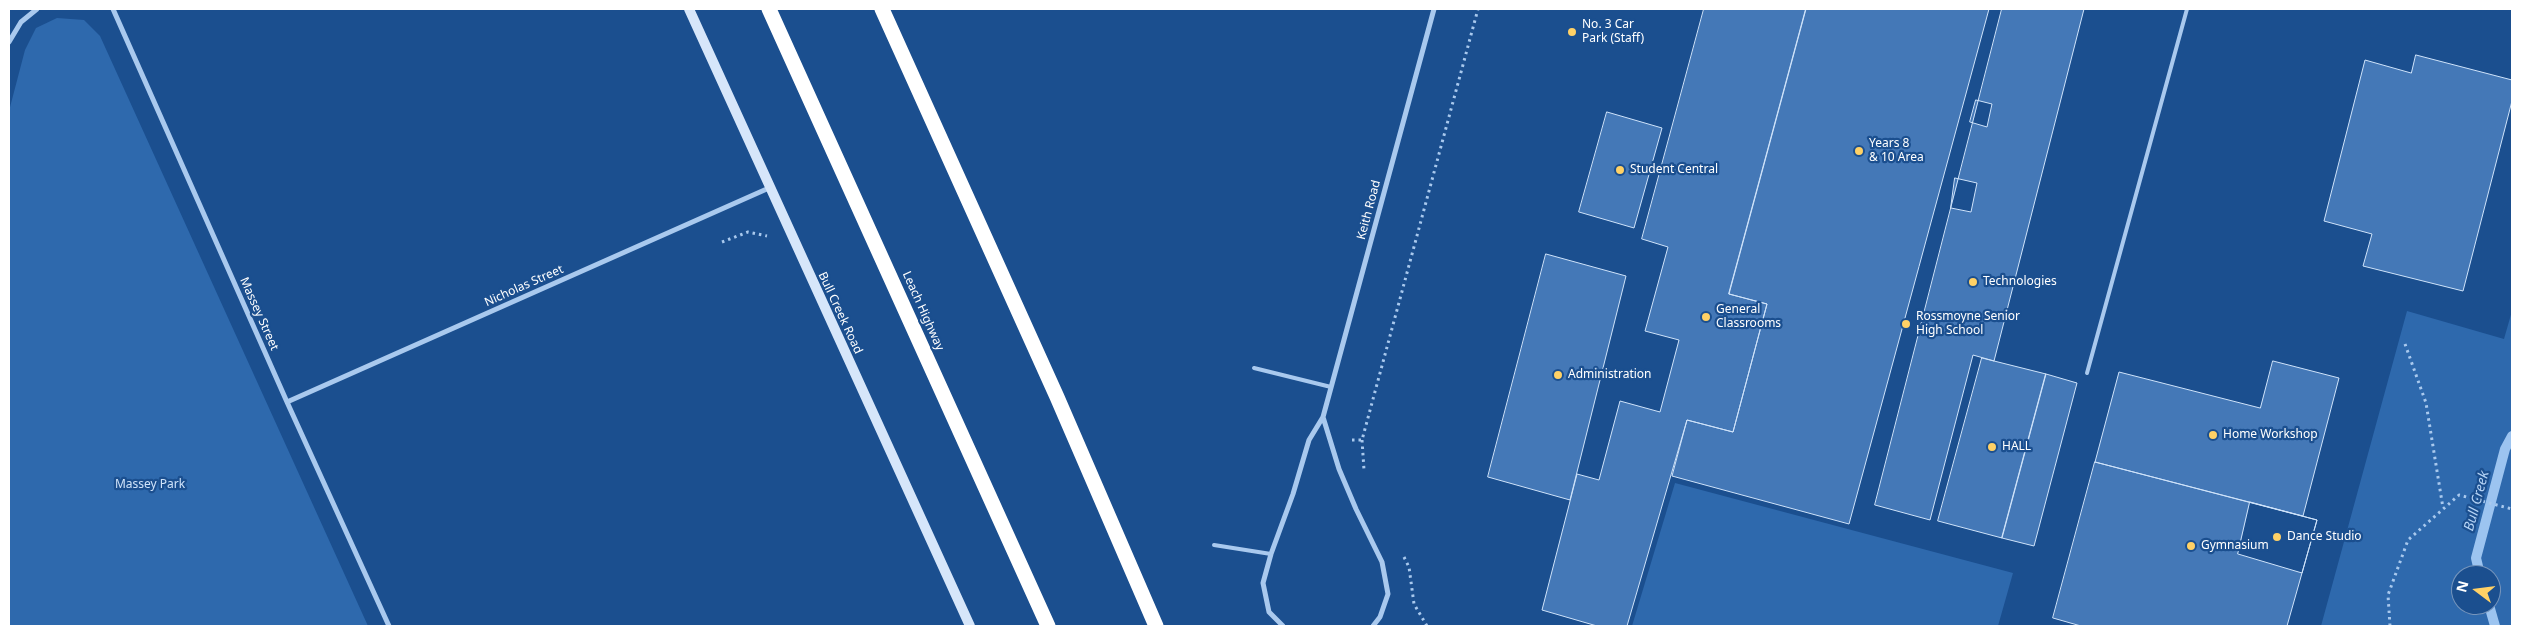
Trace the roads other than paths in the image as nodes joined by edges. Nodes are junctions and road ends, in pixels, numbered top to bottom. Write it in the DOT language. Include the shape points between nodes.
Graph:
graph roads {
  1 [pos="37,9"];
  2 [pos="113,9"];
  3 [pos="689,9"];
  4 [pos="769,9"];
  5 [pos="882,9"];
  6 [pos="1434,9"];
  7 [pos="2187,9"];
  8 [pos="9,42"];
  9 [pos="769,188"];
  10 [pos="1254,368"];
  11 [pos="2087,373"];
  12 [pos="1331,386"];
  13 [pos="287,402"];
  14 [pos="1323,417"];
  15 [pos="1214,545"];
  16 [pos="1271,554"];
  17 [pos="389,626"];
  18 [pos="970,626"];
  19 [pos="1048,626"];
  20 [pos="1156,626"];
  21 [pos="1283,626"];
  22 [pos="1373,626"];
  1 -- 8 [label="street" via="21,22"];
  2 -- 13 [label="street, Massey Street"];
  3 -- 9 [label="street, Bull Creek Road"];
  4 -- 19 [label="highway, Leach Highway"];
  5 -- 20 [label="highway"];
  6 -- 12 [label="street, Keith Road"];
  7 -- 11 [label="lane"];
  9 -- 13 [label="street, Nicholas Street"];
  9 -- 18 [label="street, Bull Creek Road"];
  10 -- 12 [label="lane"];
  12 -- 14 [label="street, Keith Road"];
  13 -- 17 [label="street, Massey Street"];
  14 -- 16 [label="street, Keith Road" via="1309,440"];
  14 -- 22 [label="street" via="1339,469 1382,562 1388,594 1380,617"];
  15 -- 16 [label="lane"];
  16 -- 21 [label="street, Keith Road" via="1263,583 1268,612"];
}
